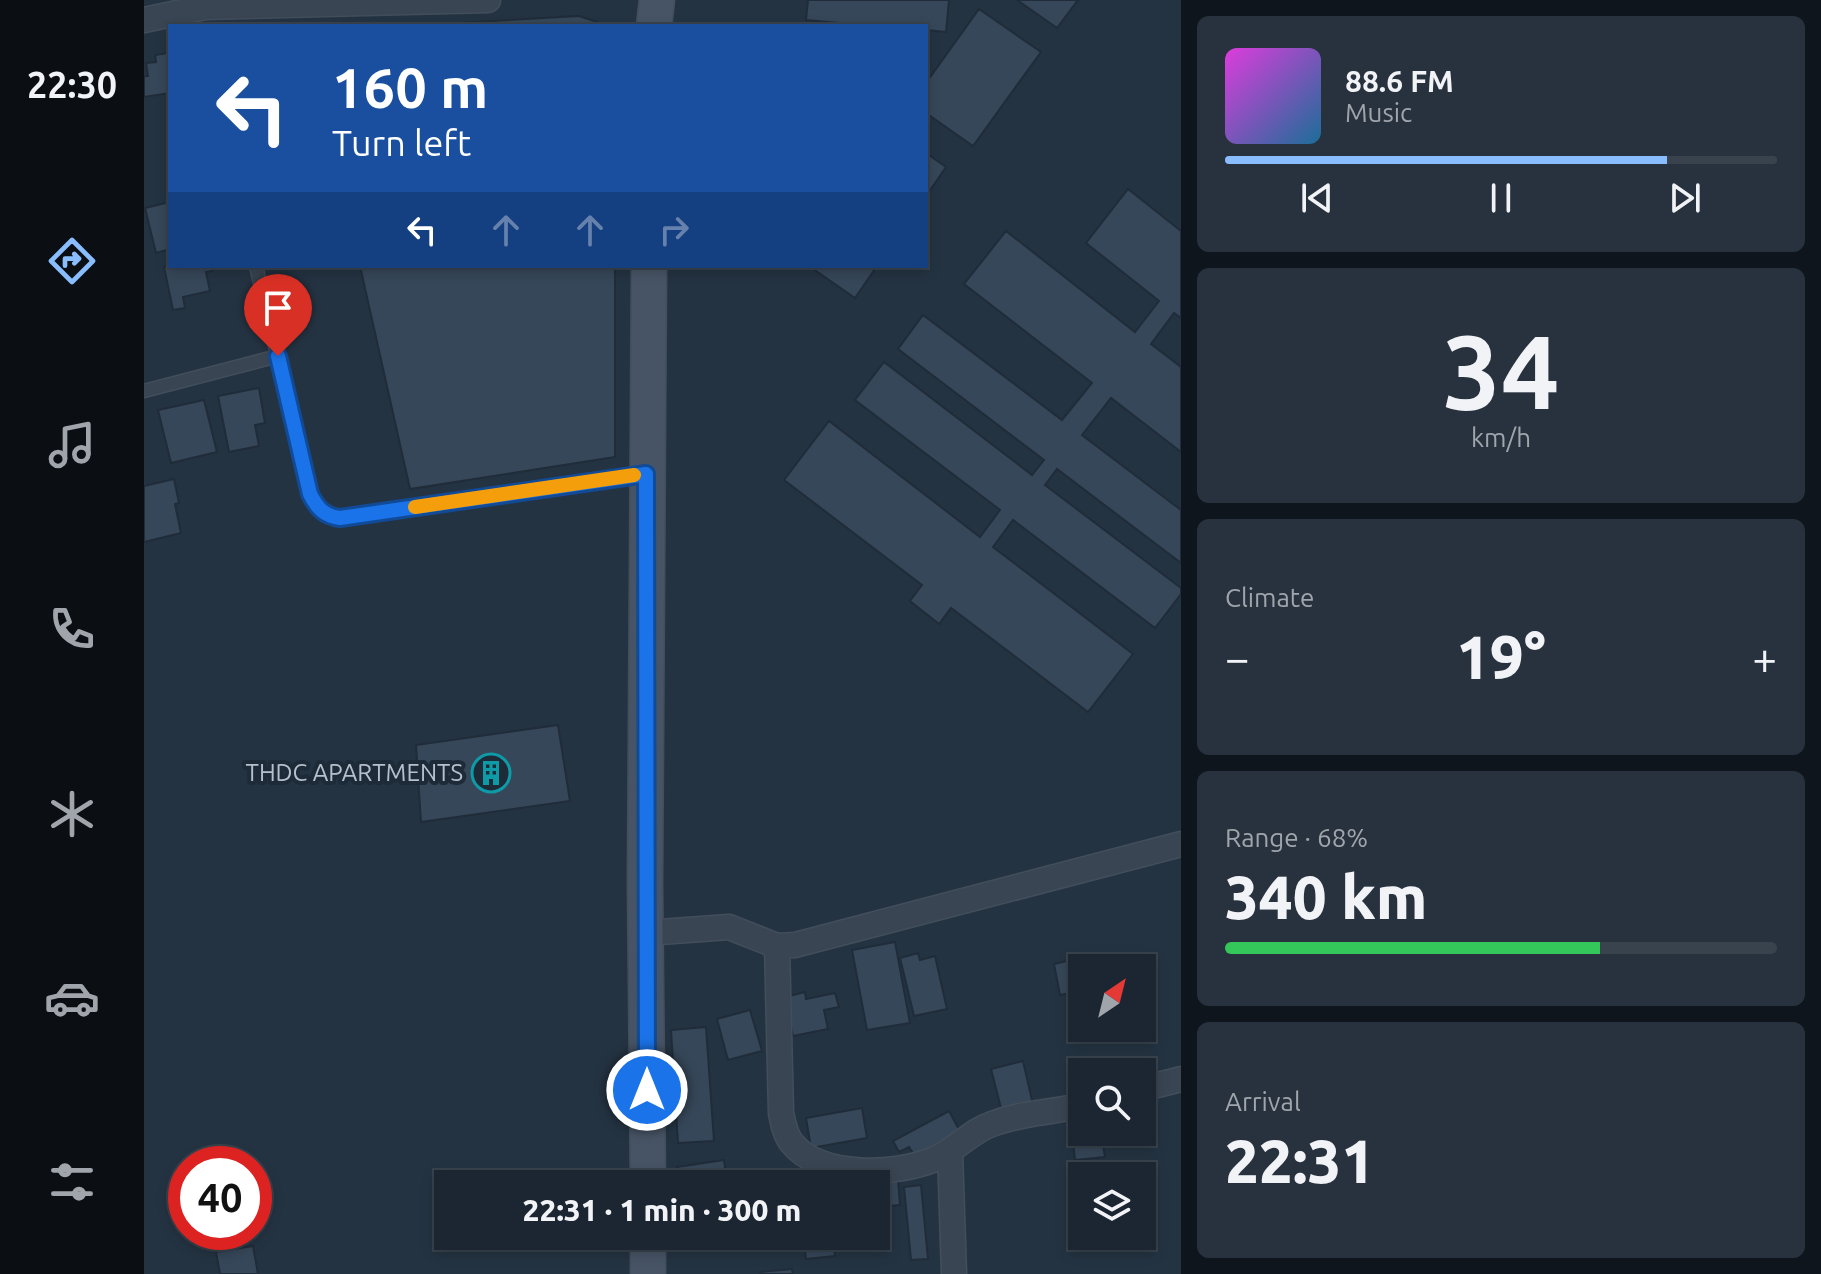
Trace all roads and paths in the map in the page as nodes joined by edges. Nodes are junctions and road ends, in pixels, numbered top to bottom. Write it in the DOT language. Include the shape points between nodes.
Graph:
graph roads {
  1 [pos="488,0"];
  2 [pos="657,0"];
  3 [pos="144,20"];
  4 [pos="654,24"];
  5 [pos="256,268"];
  6 [pos="649,268"];
  7 [pos="278,356"];
  8 [pos="144,391"];
  9 [pos="646,474"];
  10 [pos="1181,844"];
  11 [pos="646,933"];
  12 [pos="777,946"];
  13 [pos="1181,1079"];
  14 [pos="1156,1085"];
  15 [pos="1068,1107"];
  16 [pos="950,1151"];
  17 [pos="648,1170"];
  18 [pos="648,1250"];
  19 [pos="648,1274"];
  20 [pos="954,1274"];
  1 -- 3 [label="street" via="205,7"];
  2 -- 4 [label="street"];
  5 -- 7 [label="lane"];
  6 -- 9 [label="street"];
  7 -- 8 [label="lane"];
  7 -- 9 [label="lane" via="310,494 329,516"];
  9 -- 11 [label="street"];
  10 -- 12 [label="street"];
  11 -- 12 [label="street" via="729,927"];
  11 -- 17 [label="street"];
  12 -- 16 [label="street" via="781,1113 791,1142 823,1162 872,1173 922,1164"];
  13 -- 14 [label="street"];
  15 -- 16 [label="street" via="988,1125"];
  16 -- 20 [label="street"];
  18 -- 19 [label="street"];
}
